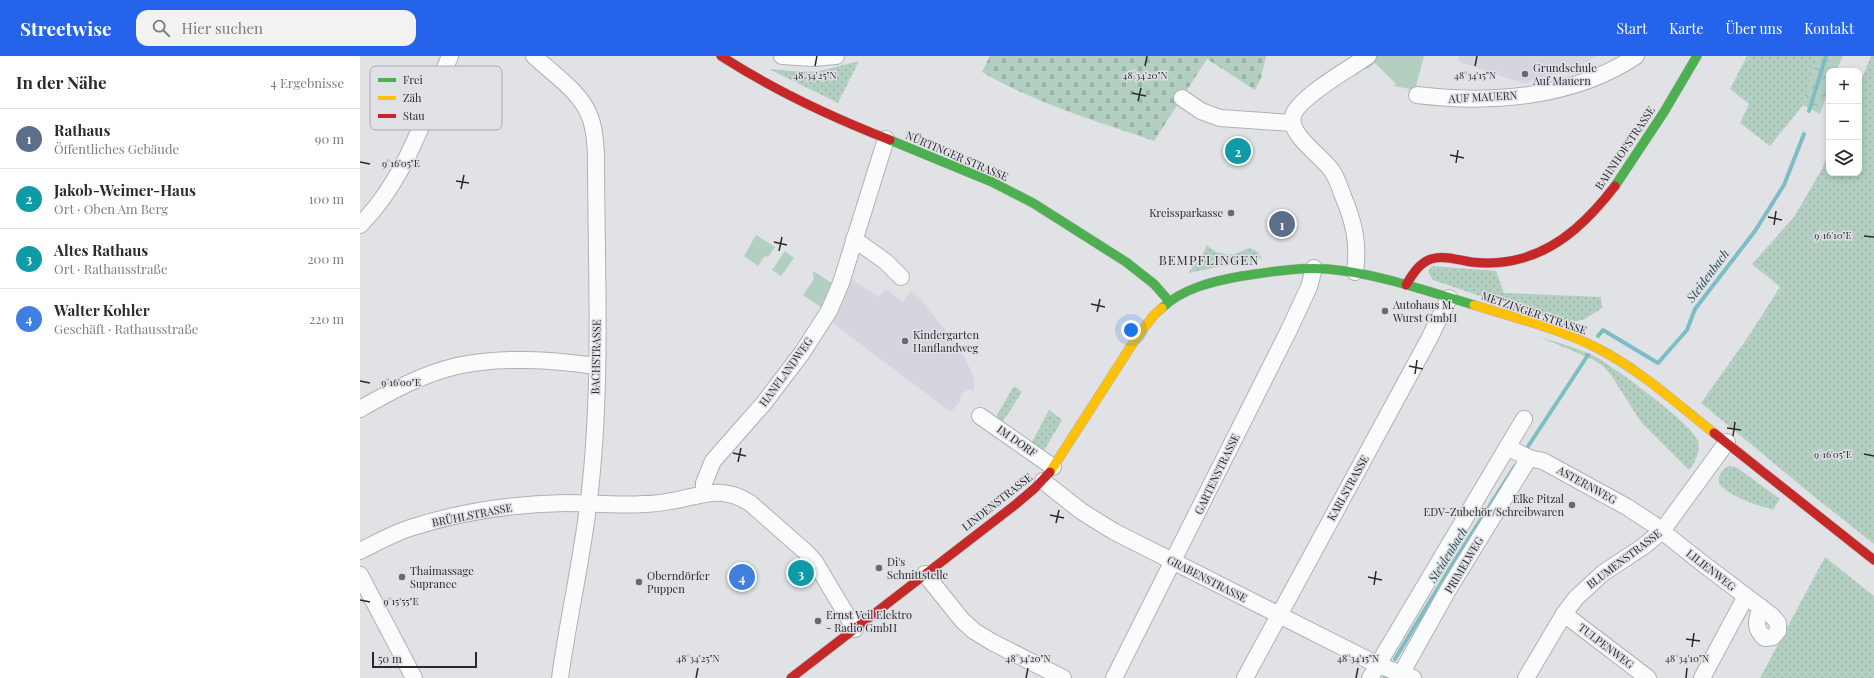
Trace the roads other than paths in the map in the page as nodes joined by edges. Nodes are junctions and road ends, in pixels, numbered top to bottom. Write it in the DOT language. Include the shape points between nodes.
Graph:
graph roads {
  1 [pos="450,56"];
  2 [pos="534,56"];
  3 [pos="721,56"];
  4 [pos="782,56"];
  5 [pos="836,56"];
  6 [pos="1368,56"];
  7 [pos="1636,56"];
  8 [pos="1697,56"];
  9 [pos="446,66"];
  10 [pos="1418,96"];
  11 [pos="1182,98"];
  12 [pos="1292,123"];
  13 [pos="420,130"];
  14 [pos="886,139"];
  15 [pos="360,225"];
  16 [pos="854,239"];
  17 [pos="1314,268"];
  18 [pos="1355,272"];
  19 [pos="901,276"];
  20 [pos="1406,285"];
  21 [pos="1449,298"];
  22 [pos="1170,301"];
  23 [pos="597,366"];
  24 [pos="360,409"];
  25 [pos="980,416"];
  26 [pos="1524,419"];
  27 [pos="1727,442"];
  28 [pos="1508,447"];
  29 [pos="1529,458"];
  30 [pos="1053,467"];
  31 [pos="1043,481"];
  32 [pos="704,494"];
  33 [pos="589,504"];
  34 [pos="1662,531"];
  35 [pos="360,551"];
  36 [pos="1874,560"];
  37 [pos="1173,562"];
  38 [pos="925,574"];
  39 [pos="360,575"];
  40 [pos="1746,596"];
  41 [pos="1761,607"];
  42 [pos="1564,614"];
  43 [pos="1279,615"];
  44 [pos="855,629"];
  45 [pos="802,669"];
  46 [pos="1374,671"];
  47 [pos="1407,676"];
  48 [pos="414,678"];
  49 [pos="560,678"];
  50 [pos="791,678"];
  51 [pos="810,678"];
  52 [pos="1062,678"];
  53 [pos="1114,678"];
  54 [pos="1245,678"];
  55 [pos="1526,678"];
  56 [pos="1648,678"];
  57 [pos="1702,678"];
  1 -- 9 [label="street"];
  2 -- 23 [label="street, BACHSTRASSE" via="580,99 593,127 596,154"];
  3 -- 14 [label="street, NÜRTINGER STRASSE" via="783,93"];
  4 -- 5 [label="street"];
  6 -- 12 [label="street" via="1304,101 1293,116"];
  7 -- 10 [label="street, AUF MAUERN" via="1601,75 1560,90 1474,99"];
  8 -- 20 [label="street, BAHNHOFSTRASSE" via="1621,178 1588,216 1563,238 1538,252 1502,262 1482,263 1434,258 1420,265"];
  11 -- 12 [label="street" via="1201,111 1220,118"];
  12 -- 18 [label="street" via="1299,136 1332,171 1340,189 1356,233"];
  13 -- 15 [label="street" via="384,197"];
  14 -- 16 [label="street, HANFLANDWEG"];
  14 -- 22 [label="street, NÜRTINGER STRASSE" via="991,182 1044,210 1144,276"];
  16 -- 19 [label="street"];
  16 -- 32 [label="street, HANFLANDWEG" via="838,293 829,311 802,353 764,403 712,461 704,483"];
  17 -- 18 [label="street, METZINGER STRASSE"];
  17 -- 22 [label="street, METZINGER STRASSE" via="1226,278 1193,288"];
  17 -- 37 [label="street, GARTENSTRASSE" via="1309,287 1288,332"];
  18 -- 20 [label="street, METZINGER STRASSE"];
  20 -- 21 [label="street, METZINGER STRASSE"];
  21 -- 27 [label="street, METZINGER STRASSE" via="1546,328 1597,348 1635,372"];
  21 -- 43 [label="street, KARLSTRASSE"];
  22 -- 30 [label="street, LINDENSTRASSE" via="1135,340"];
  23 -- 24 [label="street" via="509,360 457,366 407,384"];
  23 -- 33 [label="street, BACHSTRASSE"];
  25 -- 30 [label="street, IM DORF"];
  26 -- 28 [label="street"];
  27 -- 34 [label="street, BLUMENSTRASSE"];
  27 -- 36 [label="street, METZINGER STRASSE"];
  28 -- 29 [label="street, ASTERNWEG"];
  28 -- 46 [label="street"];
  29 -- 34 [label="street, ASTERNWEG" via="1557,468 1626,507"];
  29 -- 47 [label="street, PRIMELWEG" via="1448,590"];
  30 -- 31 [label="street, LINDENSTRASSE"];
  31 -- 37 [label="street, GRABENSTRASSE" via="1094,520"];
  31 -- 38 [label="street, LINDENSTRASSE"];
  32 -- 33 [label="street, BRÜHLSTRASSE" via="663,503"];
  32 -- 44 [label="street, BRÜHLSTRASSE" via="718,492 740,497 760,511 807,553"];
  33 -- 35 [label="street, BRÜHLSTRASSE" via="522,506 469,514 409,528"];
  33 -- 49 [label="street, BACHSTRASSE"];
  34 -- 40 [label="street, LILIENWEG"];
  34 -- 42 [label="street, BLUMENSTRASSE" via="1597,577"];
  37 -- 43 [label="street, GRABENSTRASSE"];
  37 -- 53 [label="street, GARTENSTRASSE"];
  38 -- 44 [label="street, LINDENSTRASSE"];
  38 -- 52 [label="street" via="974,631"];
  39 -- 48 [label="street"];
  40 -- 41 [label="street, LILIENWEG"];
  40 -- 57 [label="street"];
  42 -- 55 [label="street, BLUMENSTRASSE"];
  42 -- 56 [label="street, TULPENWEG"];
  43 -- 46 [label="street, GRABENSTRASSE"];
  43 -- 54 [label="street, KARLSTRASSE"];
  44 -- 45 [label="street, LINDENSTRASSE"];
  45 -- 50 [label="street, LINDENSTRASSE"];
  45 -- 51 [label="street"];
  46 -- 47 [label="street, GRABENSTRASSE"];
}
